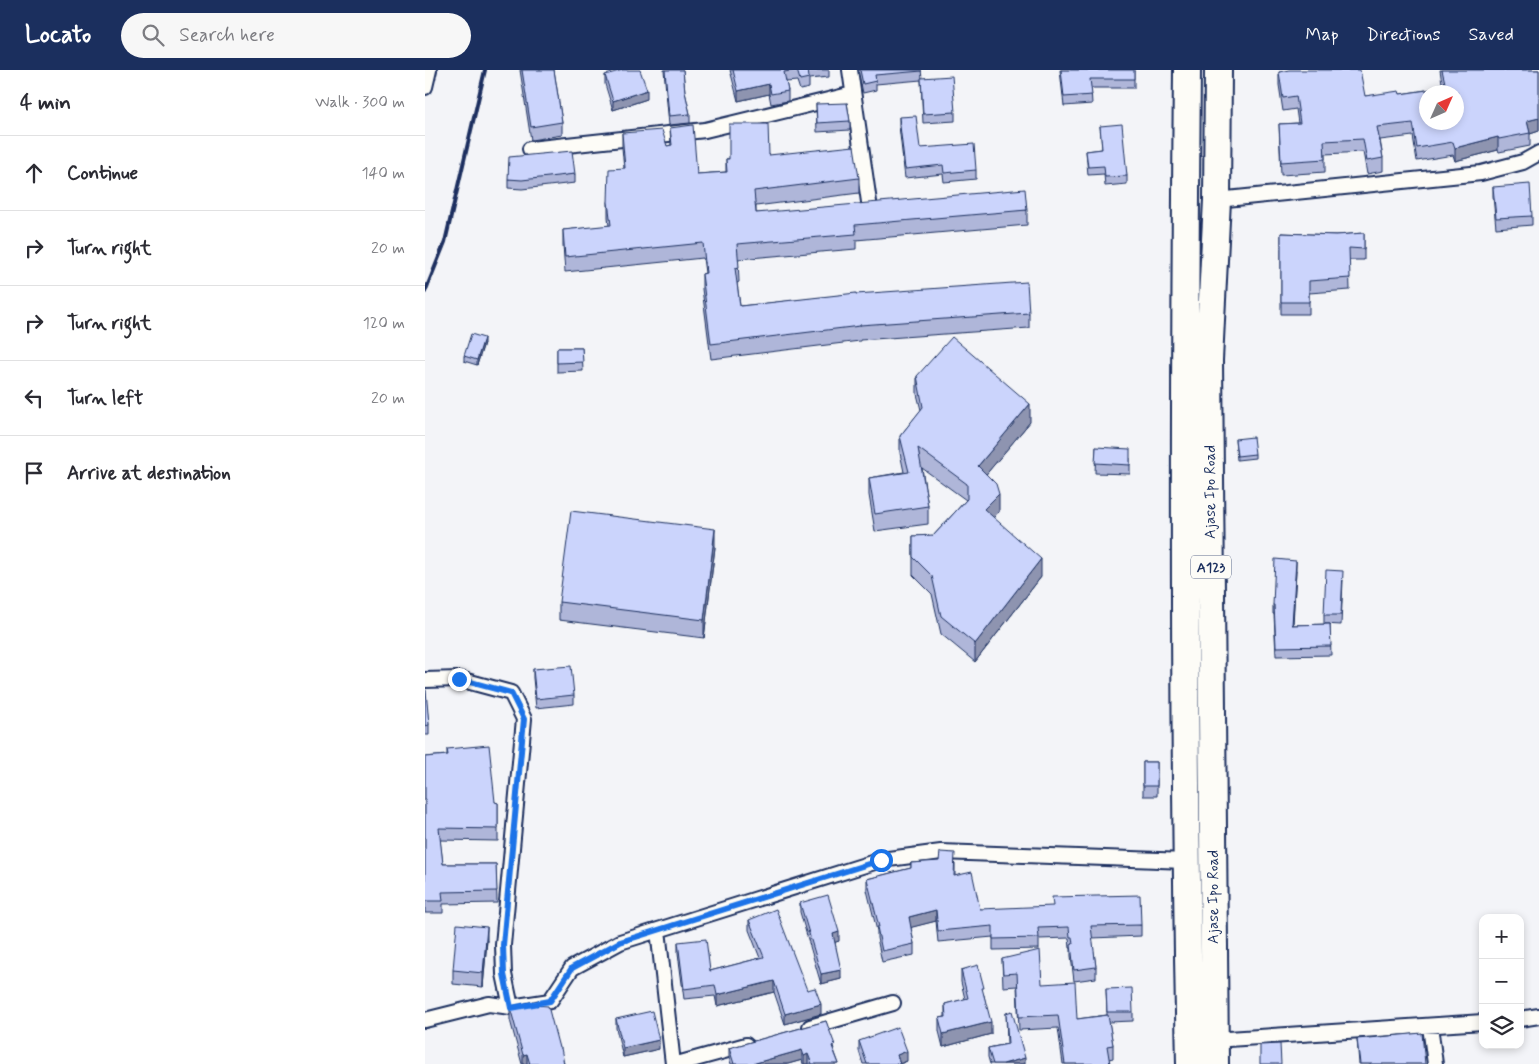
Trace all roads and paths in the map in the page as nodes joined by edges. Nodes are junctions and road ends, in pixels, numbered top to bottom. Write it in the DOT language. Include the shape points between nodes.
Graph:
graph roads {
  1 [pos="429,70"];
  2 [pos="850,70"];
  3 [pos="1187,70"];
  4 [pos="1218,70"];
  5 [pos="425,87"];
  6 [pos="853,94"];
  7 [pos="530,149"];
  8 [pos="1539,153"];
  9 [pos="1217,200"];
  10 [pos="869,202"];
  11 [pos="425,680"];
  12 [pos="1186,861"];
  13 [pos="658,930"];
  14 [pos="893,1003"];
  15 [pos="511,1008"];
  16 [pos="1539,1016"];
  17 [pos="1524,1018"];
  18 [pos="425,1020"];
  19 [pos="1479,1022"];
  20 [pos="1430,1026"];
  21 [pos="796,1030"];
  22 [pos="759,1041"];
  23 [pos="1214,1052"];
  24 [pos="675,1064"];
  25 [pos="1191,1064"];
  26 [pos="1435,1064"];
  1 -- 5 [label="street"];
  2 -- 6 [label="street"];
  3 -- 12 [label="highway, Ajase Ipo Road / A123"];
  4 -- 9 [label="highway, Ajase Ipo Road / A123"];
  6 -- 7 [label="street" via="705,130"];
  6 -- 10 [label="street"];
  8 -- 9 [label="street" via="1523,162 1481,174"];
  9 -- 23 [label="highway, Ajase Ipo Road / A123" via="1209,360"];
  11 -- 15 [label="street" via="459,679 511,693 524,719 503,945 504,974"];
  12 -- 13 [label="street" via="941,852 881,860"];
  12 -- 25 [label="highway, Ajase Ipo Road / A123"];
  13 -- 15 [label="street" via="620,942 572,968 550,1001"];
  13 -- 24 [label="street"];
  14 -- 21 [label="street"];
  15 -- 18 [label="street" via="489,1004"];
  16 -- 17 [label="street"];
  19 -- 20 [label="street"];
  20 -- 23 [label="street"];
  20 -- 26 [label="street"];
  22 -- 24 [label="street"];
}
